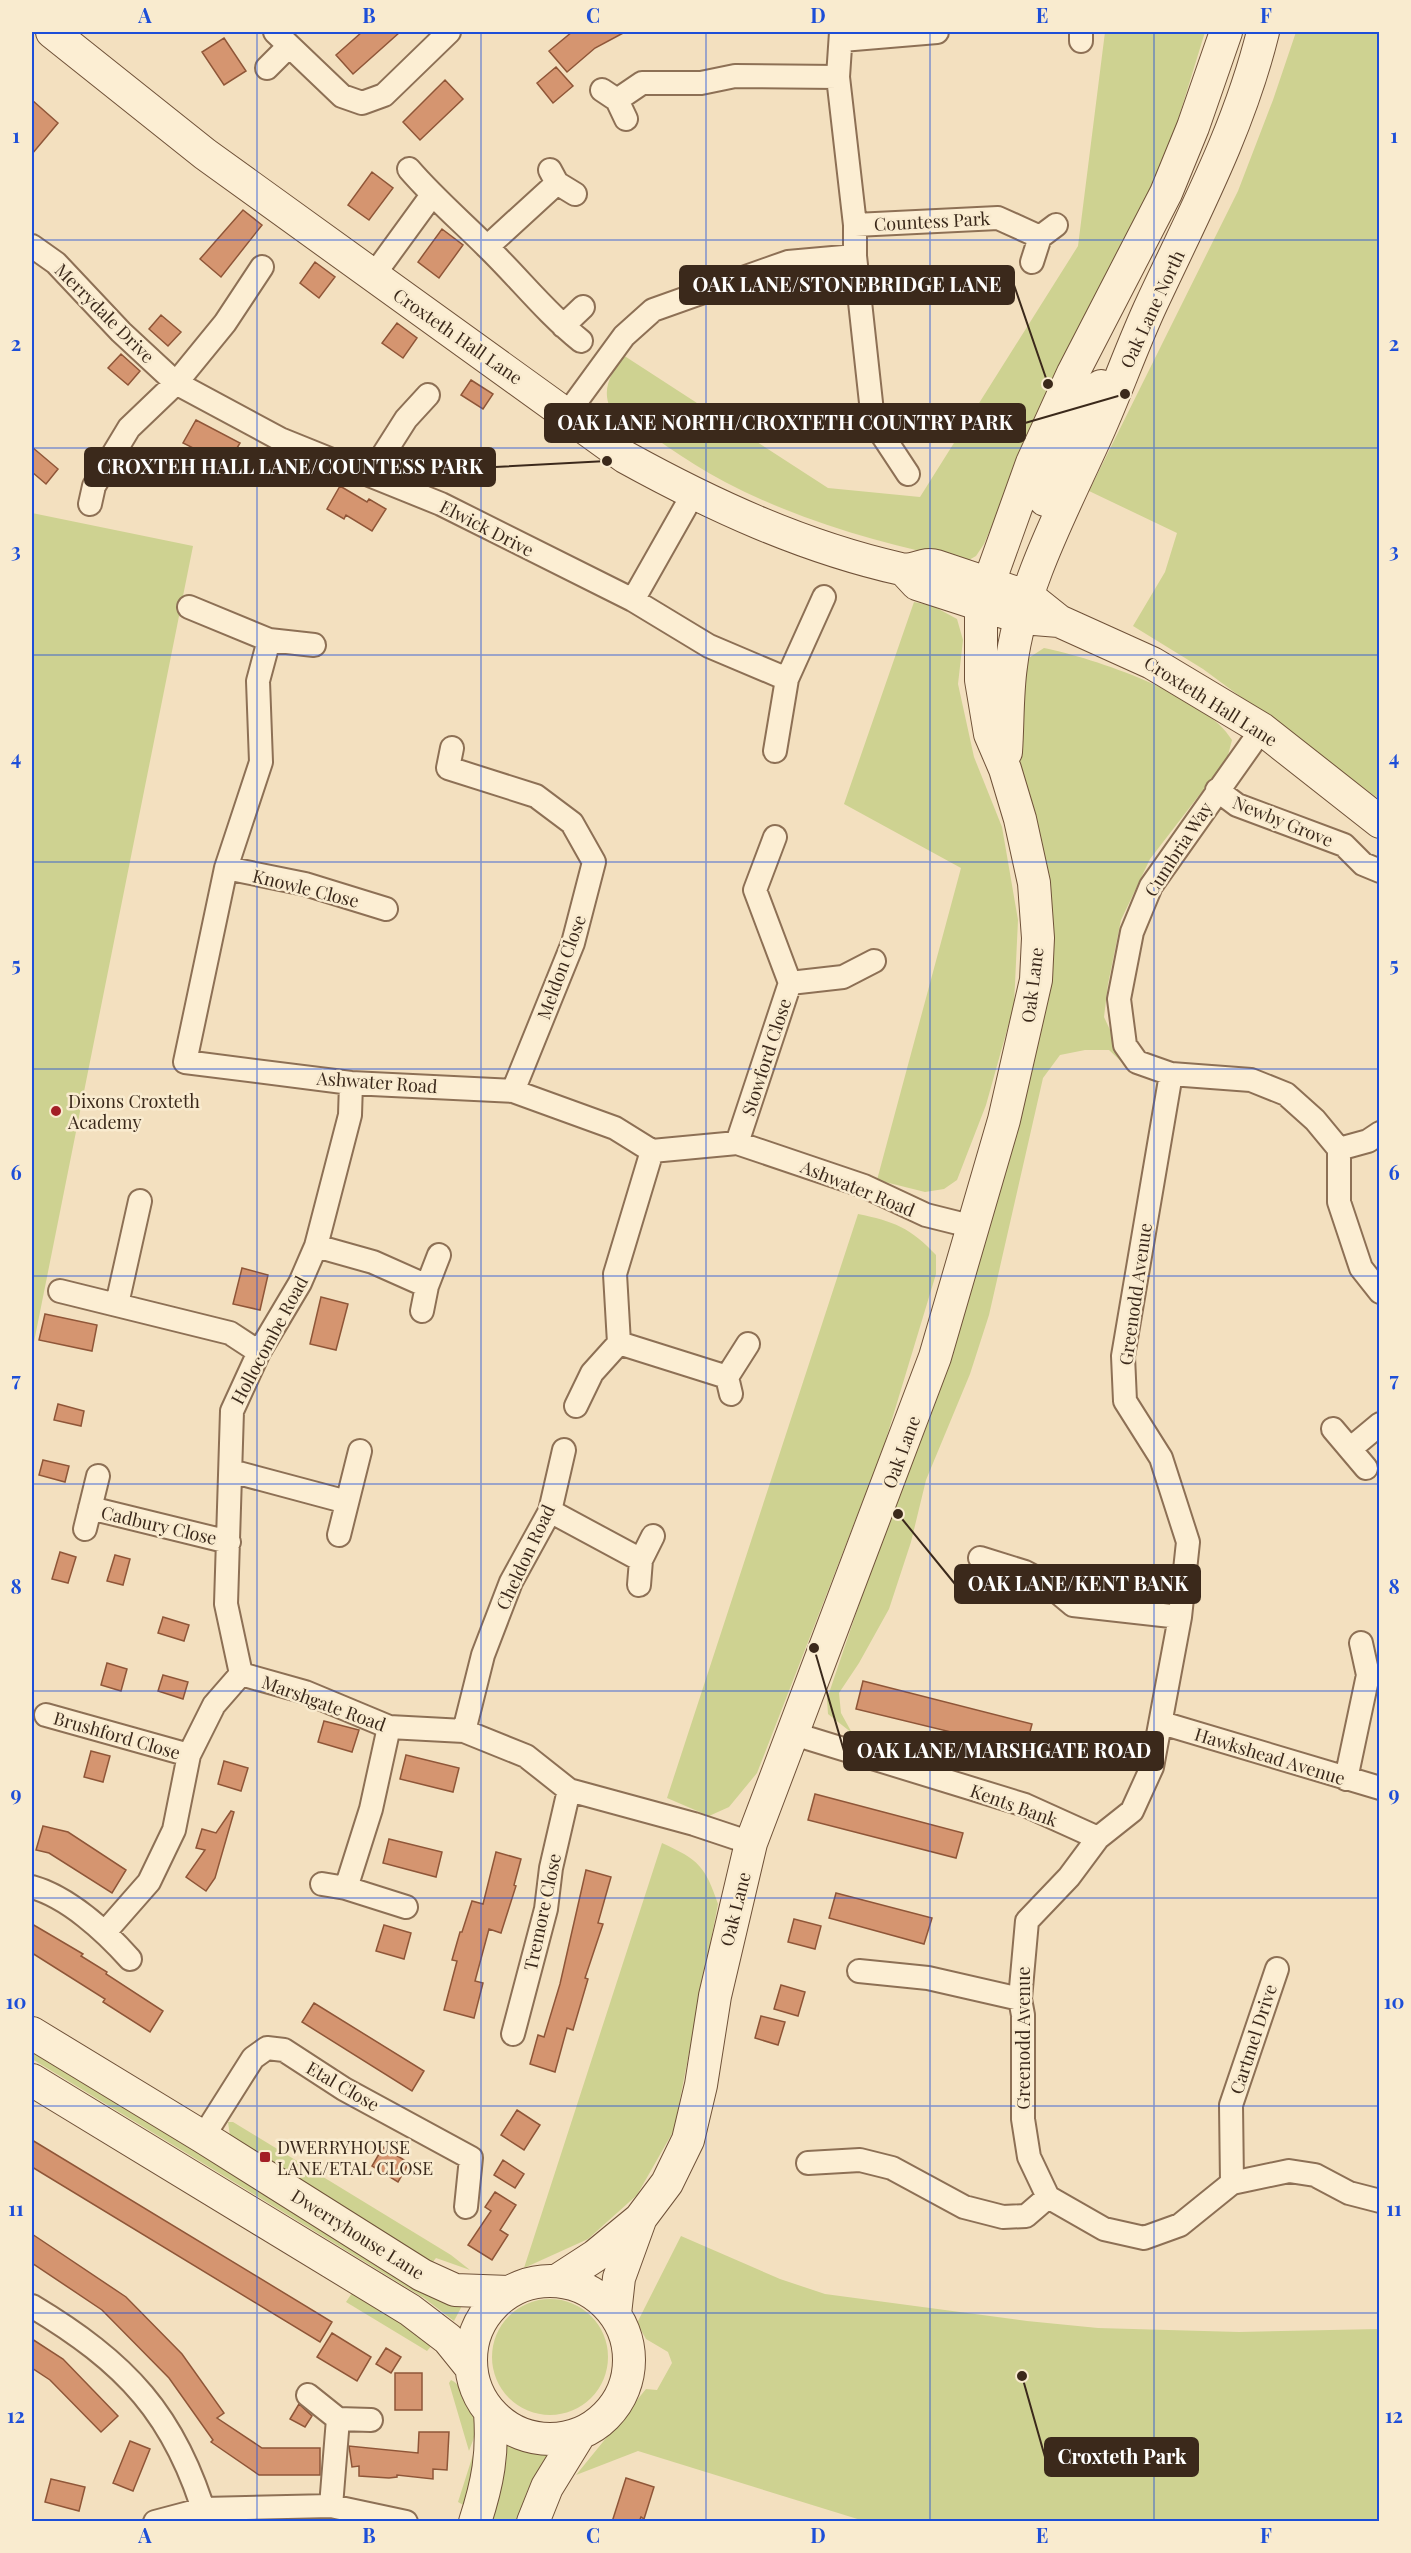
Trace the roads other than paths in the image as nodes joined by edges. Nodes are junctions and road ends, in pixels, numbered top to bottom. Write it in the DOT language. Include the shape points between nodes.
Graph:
graph roads {
  1 [pos="449,32"];
  2 [pos="937,32"];
  3 [pos="1226,32"];
  4 [pos="1263,32"];
  5 [pos="59,34"];
  6 [pos="841,36"];
  7 [pos="282,39"];
  8 [pos="267,68"];
  9 [pos="838,76"];
  10 [pos="615,103"];
  11 [pos="409,169"];
  12 [pos="560,182"];
  13 [pos="432,195"];
  14 [pos="855,225"];
  15 [pos="32,246"];
  16 [pos="487,247"];
  17 [pos="855,256"];
  18 [pos="1032,262"];
  19 [pos="262,267"];
  20 [pos="373,276"];
  21 [pos="583,307"];
  22 [pos="563,326"];
  23 [pos="581,341"];
  24 [pos="176,383"];
  25 [pos="428,395"];
  26 [pos="567,414"];
  27 [pos="371,474"];
  28 [pos="908,474"];
  29 [pos="693,494"];
  30 [pos="90,504"];
  31 [pos="824,597"];
  32 [pos="1005,599"];
  33 [pos="633,600"];
  34 [pos="189,607"];
  35 [pos="269,640"];
  36 [pos="314,645"];
  37 [pos="788,679"];
  38 [pos="1262,729"];
  39 [pos="452,748"];
  40 [pos="775,751"];
  41 [pos="1005,769"];
  42 [pos="1217,790"];
  43 [pos="1380,822"];
  44 [pos="775,837"];
  45 [pos="226,868"];
  46 [pos="1380,871"];
  47 [pos="386,909"];
  48 [pos="874,961"];
  49 [pos="790,983"];
  50 [pos="1171,1074"];
  51 [pos="351,1083"];
  52 [pos="513,1091"];
  53 [pos="1380,1133"];
  54 [pos="737,1143"];
  55 [pos="1339,1149"];
  56 [pos="652,1151"];
  57 [pos="140,1201"];
  58 [pos="974,1227"];
  59 [pos="316,1246"];
  60 [pos="439,1255"];
  61 [pos="427,1286"];
  62 [pos="60,1291"];
  63 [pos="1380,1292"];
  64 [pos="117,1304"];
  65 [pos="422,1311"];
  66 [pos="620,1343"];
  67 [pos="747,1344"];
  68 [pos="259,1353"];
  69 [pos="576,1406"];
  70 [pos="1380,1424"];
  71 [pos="1333,1429"];
  72 [pos="1350,1449"];
  73 [pos="564,1450"];
  74 [pos="360,1451"];
  75 [pos="1366,1468"];
  76 [pos="231,1471"];
  77 [pos="98,1476"];
  78 [pos="347,1502"];
  79 [pos="550,1511"];
  80 [pos="339,1535"];
  81 [pos="653,1536"];
  82 [pos="229,1542"];
  83 [pos="980,1558"];
  84 [pos="641,1560"];
  85 [pos="639,1585"];
  86 [pos="1180,1617"];
  87 [pos="1361,1643"];
  88 [pos="241,1674"];
  89 [pos="46,1714"];
  90 [pos="1162,1723"];
  91 [pos="389,1727"];
  92 [pos="464,1731"];
  93 [pos="791,1733"];
  94 [pos="189,1755"];
  95 [pos="1346,1779"];
  96 [pos="1380,1788"];
  97 [pos="569,1790"];
  98 [pos="1098,1838"];
  99 [pos="751,1843"];
  100 [pos="322,1884"];
  101 [pos="32,1887"];
  102 [pos="346,1888"];
  103 [pos="406,1907"];
  104 [pos="106,1931"];
  105 [pos="130,1959"];
  106 [pos="1277,1969"];
  107 [pos="859,1971"];
  108 [pos="1020,1999"];
  109 [pos="32,2033"];
  110 [pos="513,2034"];
  111 [pos="32,2080"];
  112 [pos="203,2137"];
  113 [pos="808,2163"];
  114 [pos="1232,2182"];
  115 [pos="1048,2197"];
  116 [pos="1380,2201"];
  117 [pos="466,2207"];
  118 [pos="640,2219"];
  119 [pos="558,2280"];
  120 [pos="509,2292"];
  121 [pos="32,2306"];
  122 [pos="615,2314"];
  123 [pos="469,2365"];
  124 [pos="308,2395"];
  125 [pos="490,2412"];
  126 [pos="338,2419"];
  127 [pos="371,2420"];
  128 [pos="579,2435"];
  129 [pos="331,2506"];
  130 [pos="206,2515"];
  131 [pos="155,2522"];
  132 [pos="406,2522"];
  133 [pos="475,2522"];
  134 [pos="533,2522"];
  1 -- 7 [label="street" via="384,95 362,103 342,96"];
  2 -- 6 [label="street, Countess Park"];
  3 -- 32 [label="street, Oak Lane North" via="1194,127 1166,193 1041,443"];
  4 -- 32 [label="street, Oak Lane North" via="1253,72 1193,220 1152,304 1073,430"];
  5 -- 20 [label="street, Croxteth Hall Lane" via="205,154"];
  6 -- 9 [label="street, Countess Park"];
  7 -- 8 [label="street"];
  9 -- 10 [label="street" via="735,76 701,83 642,83"];
  9 -- 14 [label="street, Countess Park"];
  11 -- 13 [label="street"];
  12 -- 16 [label="street"];
  13 -- 16 [label="street"];
  13 -- 20 [label="street"];
  14 -- 17 [label="street, Countess Park"];
  14 -- 18 [label="street, Countess Park" via="998,218 1048,231"];
  15 -- 24 [label="street, Merrydale Drive" via="56,263"];
  16 -- 22 [label="street"];
  17 -- 26 [label="street" via="788,262 653,310 624,336"];
  17 -- 28 [label="street, Countess Park" via="873,421"];
  19 -- 24 [label="street" via="225,324"];
  20 -- 26 [label="street, Croxteth Hall Lane"];
  21 -- 22 [label="street"];
  22 -- 23 [label="street"];
  24 -- 27 [label="street, Elwick Drive" via="280,439"];
  24 -- 30 [label="street" via="129,428 94,486"];
  25 -- 27 [label="street" via="406,419"];
  26 -- 29 [label="street, Croxteth Hall Lane" via="625,457"];
  27 -- 33 [label="street, Elwick Drive" via="441,504"];
  29 -- 32 [label="street, Croxteth Hall Lane" via="816,546 904,570 917,584"];
  29 -- 33 [label="street"];
  31 -- 37 [label="street"];
  32 -- 38 [label="street, Croxteth Hall Lane" via="1152,663"];
  32 -- 41 [label="street, Oak Lane" via="1011,665"];
  32 -- 41 [label="street, Oak Lane" via="981,680 990,734"];
  33 -- 37 [label="street, Elwick Drive" via="709,646"];
  34 -- 35 [label="street"];
  35 -- 36 [label="street"];
  35 -- 45 [label="street, Ashwater Road" via="258,681 261,762"];
  37 -- 40 [label="street"];
  38 -- 42 [label="street, Cumbria Way"];
  38 -- 43 [label="street, Croxteth Hall Lane"];
  39 -- 52 [label="street, Meldon Close" via="448,768 536,796 572,823 594,862 573,943"];
  41 -- 58 [label="street, Oak Lane" via="1034,883 1036,980"];
  42 -- 46 [label="street, Newby Grove" via="1237,805 1344,845 1363,864"];
  42 -- 50 [label="street, Cumbria Way" via="1151,886 1132,932 1119,999 1125,1045 1137,1062"];
  44 -- 49 [label="street, Stowford Close" via="754,890"];
  45 -- 47 [label="street, Knowle Close" via="305,884"];
  45 -- 51 [label="street, Ashwater Road" via="185,1062"];
  48 -- 49 [label="street" via="843,977"];
  49 -- 54 [label="street, Stowford Close"];
  50 -- 55 [label="street, Cumbria Way" via="1251,1080 1286,1094"];
  50 -- 86 [label="street, Greenodd Avenue" via="1123,1356 1125,1401 1161,1458 1188,1542"];
  51 -- 52 [label="street, Ashwater Road"];
  51 -- 59 [label="street, Hollocombe Road" via="350,1115"];
  52 -- 56 [label="street, Ashwater Road" via="615,1128"];
  53 -- 55 [label="street" via="1368,1141"];
  54 -- 56 [label="street, Ashwater Road"];
  54 -- 58 [label="street, Ashwater Road" via="864,1186 926,1215"];
  55 -- 63 [label="street" via="1339,1202 1361,1268"];
  56 -- 66 [label="street" via="615,1274"];
  57 -- 64 [label="street"];
  58 -- 93 [label="street, Oak Lane" via="935,1358 844,1604"];
  59 -- 61 [label="street" via="373,1262"];
  59 -- 68 [label="street, Hollocombe Road" via="300,1283"];
  60 -- 61 [label="street"];
  61 -- 65 [label="street"];
  62 -- 64 [label="street"];
  64 -- 68 [label="street" via="230,1333"];
  66 -- 67 [label="street" via="729,1386"];
  66 -- 69 [label="street" via="592,1373"];
  68 -- 76 [label="street, Hollocombe Road" via="232,1411"];
  70 -- 72 [label="street"];
  71 -- 72 [label="street"];
  72 -- 75 [label="street"];
  73 -- 79 [label="street, Cheldon Road"];
  74 -- 78 [label="street"];
  76 -- 78 [label="street"];
  76 -- 82 [label="street, Hollocombe Road"];
  77 -- 82 [label="street, Cadbury Close" via="87,1519"];
  78 -- 80 [label="street"];
  79 -- 84 [label="street"];
  79 -- 92 [label="street, Cheldon Road" via="511,1582 483,1655"];
  81 -- 84 [label="street"];
  82 -- 88 [label="street, Hollocombe Road" via="226,1605"];
  83 -- 86 [label="street" via="1048,1584 1073,1605"];
  84 -- 85 [label="street"];
  86 -- 90 [label="street, Greenodd Avenue"];
  87 -- 95 [label="street" via="1368,1675"];
  88 -- 91 [label="street, Marshgate Road" via="305,1692"];
  88 -- 94 [label="street, Marshgate Road" via="214,1705"];
  89 -- 94 [label="street, Brushford Close"];
  90 -- 95 [label="street, Hawkshead Avenue"];
  90 -- 98 [label="street, Greenodd Avenue" via="1152,1767 1132,1811"];
  91 -- 92 [label="street, Marshgate Road"];
  91 -- 102 [label="street" via="371,1809"];
  92 -- 97 [label="street, Marshgate Road" via="526,1756"];
  93 -- 98 [label="street, Kents Bank" via="1025,1805"];
  93 -- 99 [label="street, Oak Lane"];
  94 -- 104 [label="street, Marshgate Road" via="174,1830 149,1882"];
  95 -- 96 [label="street, Hawkshead Avenue"];
  97 -- 99 [label="street, Marshgate Road"];
  97 -- 110 [label="street, Tremore Close" via="546,1909"];
  98 -- 108 [label="street, Greenodd Avenue" via="1069,1877 1027,1921"];
  99 -- 118 [label="street, Oak Lane" via="688,2140 667,2183"];
  100 -- 102 [label="street"];
  101 -- 104 [label="street" via="44,1890"];
  102 -- 103 [label="street"];
  104 -- 105 [label="street"];
  106 -- 114 [label="street, Cartmel Drive" via="1231,2105"];
  107 -- 108 [label="street" via="928,1978"];
  108 -- 115 [label="street, Greenodd Avenue" via="1023,2119 1029,2157"];
  109 -- 112 [label="street, Dwerryhouse Lane"];
  111 -- 123 [label="street, Dwerryhouse Lane" via="410,2310 448,2339"];
  112 -- 117 [label="street, Etal Close" via="253,2058 267,2048 284,2050 344,2089 471,2158"];
  112 -- 120 [label="street, Dwerryhouse Lane" via="422,2275 455,2290"];
  113 -- 115 [label="street" via="860,2160 892,2168 964,2207 1003,2217 1026,2216"];
  114 -- 115 [label="street" via="1180,2225 1144,2238 1104,2229"];
  114 -- 116 [label="street" via="1289,2171 1316,2175 1349,2193"];
  118 -- 119 [label="street, Oak Lane"];
  118 -- 122 [label="street, Oak Lane" via="619,2278"];
  119 -- 120 [label="street" via="531,2283"];
  119 -- 122 [label="street" via="599,2298"];
  120 -- 123 [label="street" via="491,2307 478,2327"];
  121 -- 130 [label="street" via="77,2334 125,2372 167,2425"];
  122 -- 128 [label="street" via="626,2339 628,2367 620,2398 604,2418"];
  123 -- 125 [label="street"];
  124 -- 126 [label="street"];
  125 -- 128 [label="street" via="508,2427 533,2438"];
  125 -- 133 [label="street" via="493,2446"];
  126 -- 127 [label="street"];
  126 -- 129 [label="street"];
  128 -- 134 [label="street" via="548,2487"];
  129 -- 130 [label="street"];
  129 -- 132 [label="street"];
  130 -- 131 [label="street"];
}
